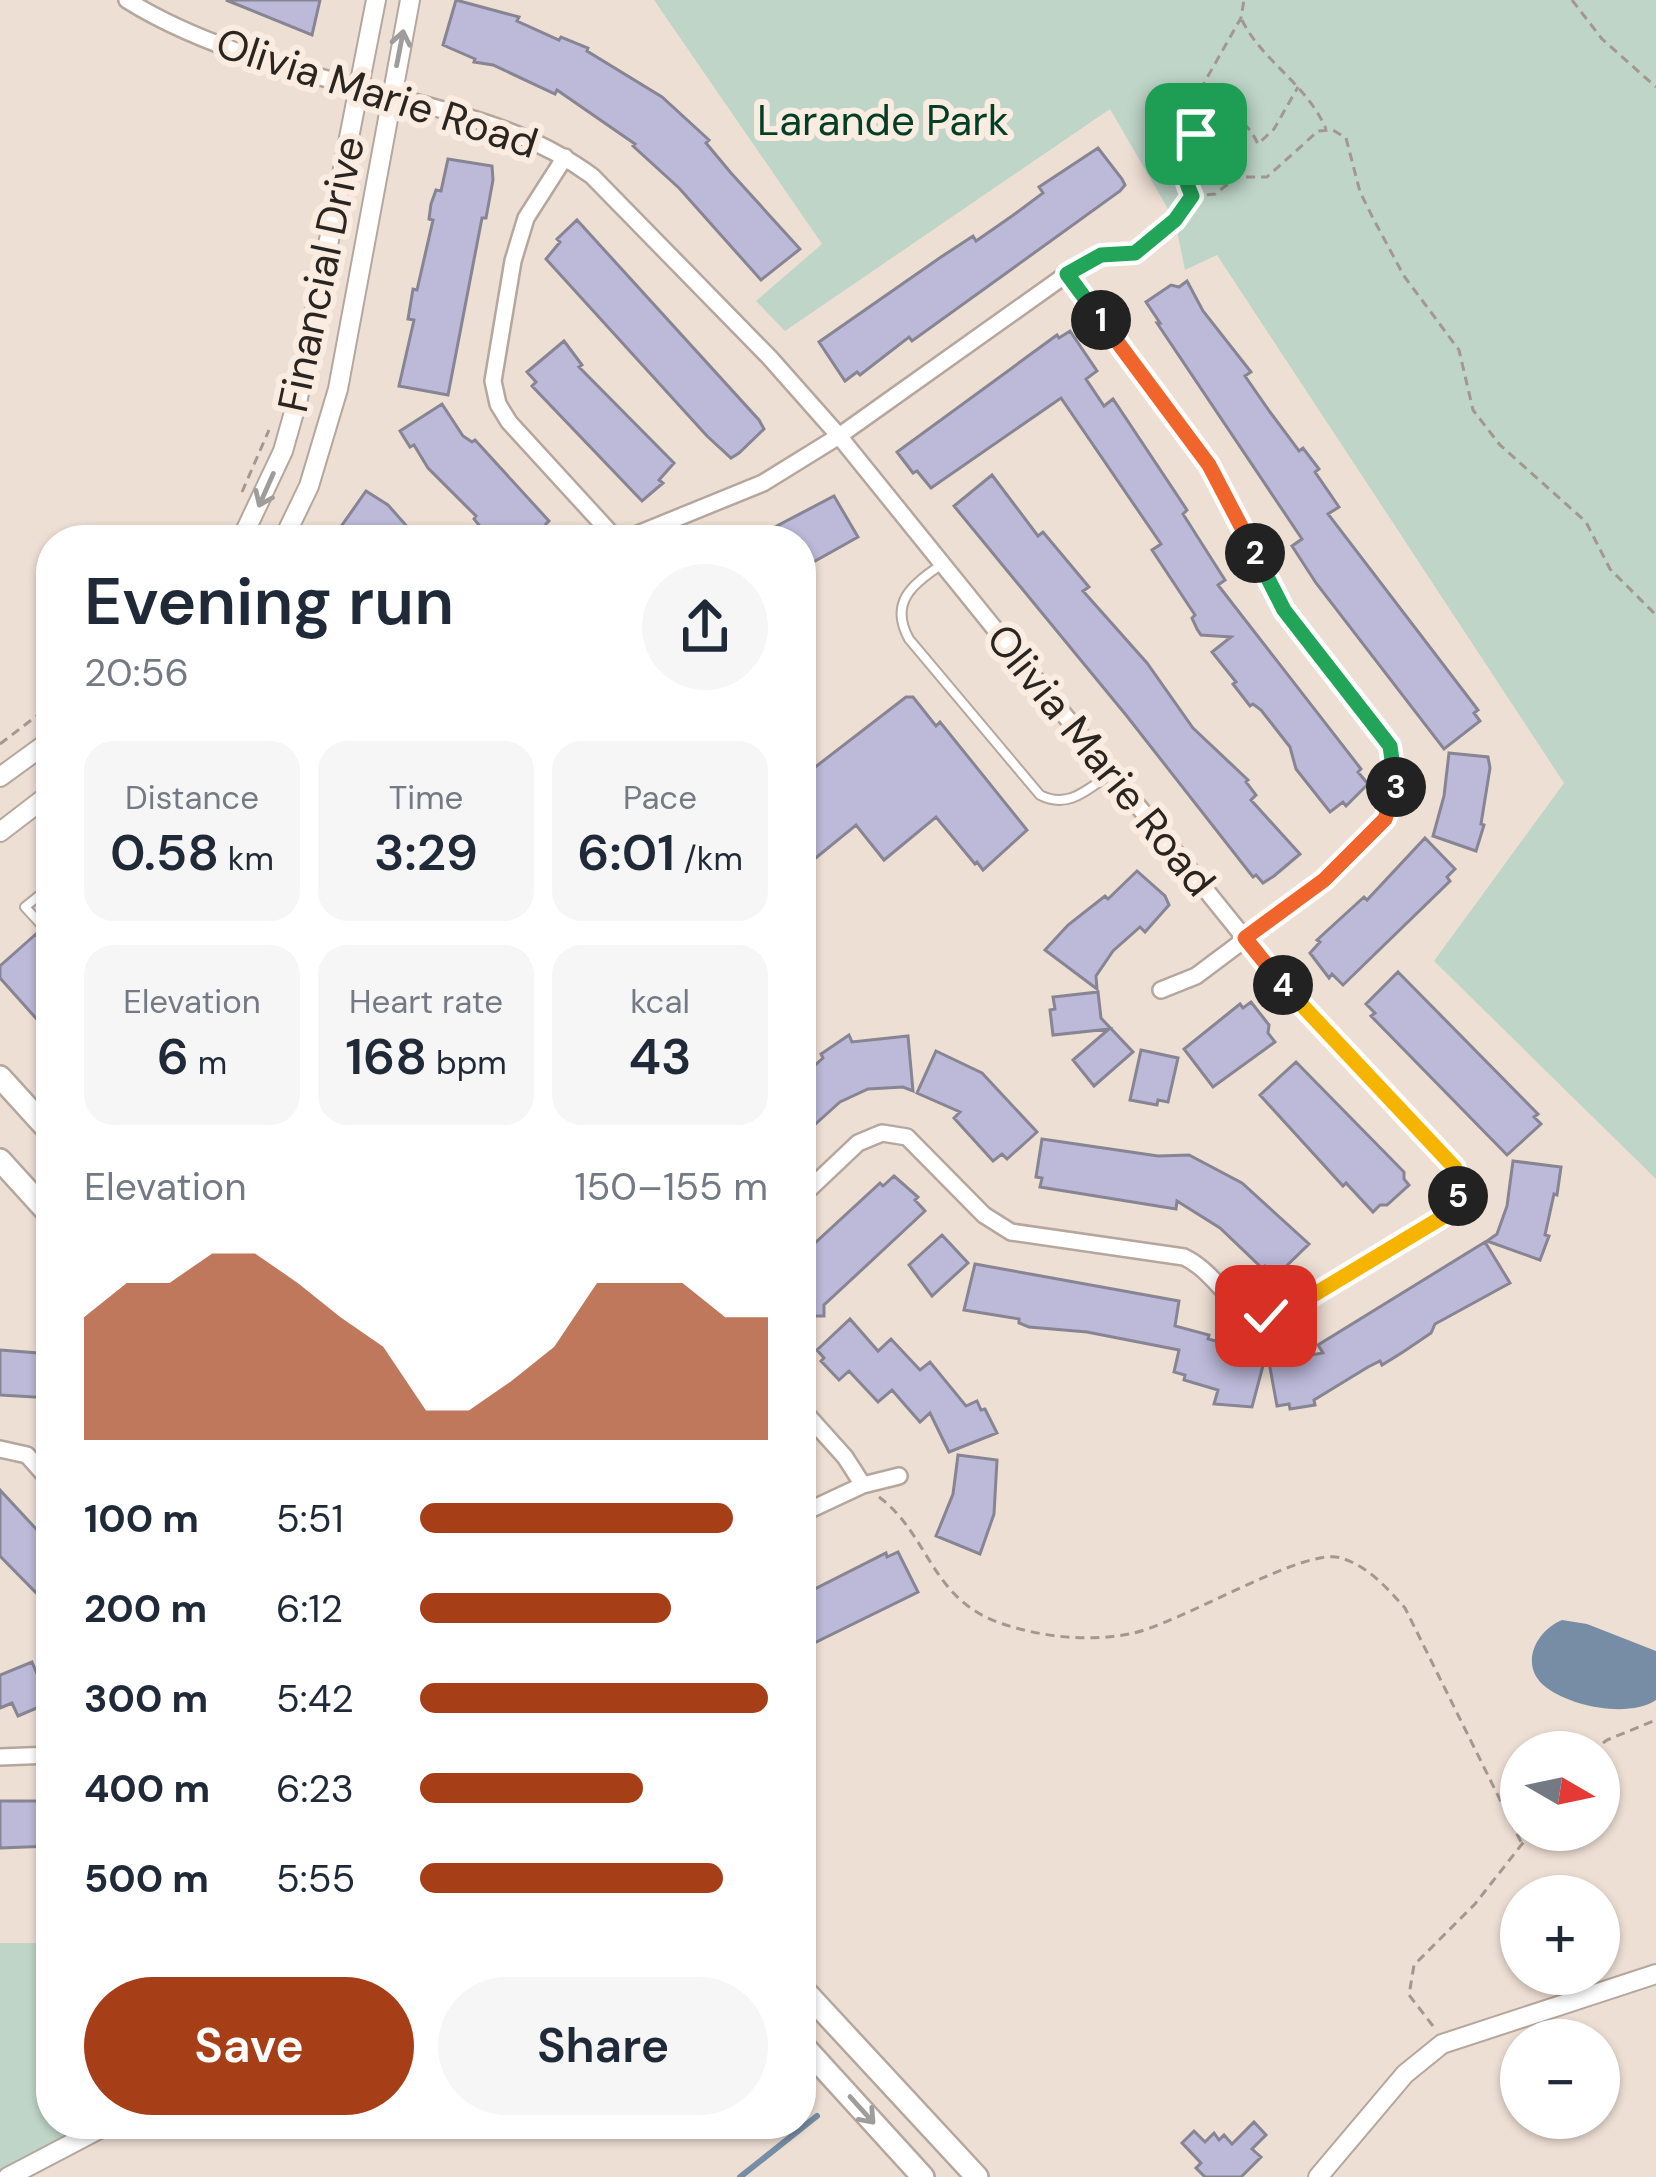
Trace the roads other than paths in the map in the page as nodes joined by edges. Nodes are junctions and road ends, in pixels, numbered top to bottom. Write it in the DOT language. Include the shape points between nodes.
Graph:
graph roads {
  1 [pos="127,0"];
  2 [pos="376,0"];
  3 [pos="410,0"];
  4 [pos="359,87"];
  5 [pos="390,96"];
  6 [pos="566,157"];
  7 [pos="1135,253"];
  8 [pos="1067,274"];
  9 [pos="838,436"];
  10 [pos="246,525"];
  11 [pos="290,525"];
  12 [pos="606,525"];
  13 [pos="658,525"];
  14 [pos="942,564"];
  15 [pos="36,751"];
  16 [pos="1113,772"];
  17 [pos="0,777"];
  18 [pos="36,804"];
  19 [pos="0,832"];
  20 [pos="36,898"];
  21 [pos="36,919"];
  22 [pos="1245,938"];
  23 [pos="1161,990"];
  24 [pos="0,1077"];
  25 [pos="36,1117"];
  26 [pos="0,1160"];
  27 [pos="816,1183"];
  28 [pos="36,1200"];
  29 [pos="816,1424"];
  30 [pos="0,1449"];
  31 [pos="36,1465"];
  32 [pos="899,1476"];
  33 [pos="863,1485"];
  34 [pos="816,1507"];
  35 [pos="36,1756"];
  36 [pos="0,1757"];
  37 [pos="1656,1974"];
  38 [pos="816,2003"];
  39 [pos="816,2059"];
  40 [pos="80,2139"];
  41 [pos="8,2177"];
  42 [pos="923,2177"];
  43 [pos="977,2177"];
  44 [pos="1318,2177"];
  1 -- 4 [label="street, Olivia Marie Road" via="183,29"];
  2 -- 4 [label="street, Financial Drive"];
  5 -- 3 [label="street, Financial Drive, one-way"];
  4 -- 5 [label="street, Olivia Marie Road"];
  4 -- 10 [label="street, Financial Drive, one-way" via="298,398 283,452"];
  5 -- 6 [label="street, Olivia Marie Road" via="523,134"];
  5 -- 11 [label="street, Financial Drive" via="338,388"];
  6 -- 9 [label="street, Olivia Marie Road"];
  6 -- 12 [label="street" via="526,218 493,381 509,422"];
  7 -- 8 [label="street" via="1101,255"];
  8 -- 9 [label="street"];
  8 -- 22 [label="street" via="1209,465 1284,610 1390,746 1398,781 1385,819 1324,880"];
  9 -- 13 [label="street" via="763,483"];
  9 -- 14 [label="street, Olivia Marie Road"];
  14 -- 16 [label="street, Olivia Marie Road"];
  14 -- 16 [label="lane" via="903,599 909,639 1040,796 1073,799"];
  15 -- 17 [label="street"];
  16 -- 22 [label="street, Olivia Marie Road"];
  18 -- 19 [label="street"];
  20 -- 21 [label="lane" via="25,907"];
  22 -- 23 [label="street" via="1196,976"];
  22 -- 27 [label="street, Olivia Marie Road" via="1455,1168 1458,1184 1441,1218 1290,1309 1266,1316 1245,1310 1184,1257 1011,1232 908,1138 882,1132 858,1143"];
  24 -- 25 [label="main road"];
  26 -- 28 [label="main road"];
  29 -- 33 [label="street"];
  30 -- 31 [label="street"];
  32 -- 33 [label="street"];
  33 -- 34 [label="street"];
  35 -- 36 [label="street"];
  37 -- 44 [label="street" via="1448,2042 1405,2074"];
  38 -- 43 [label="main road"];
  39 -- 42 [label="main road, one-way"];
  40 -- 41 [label="street"];
}
